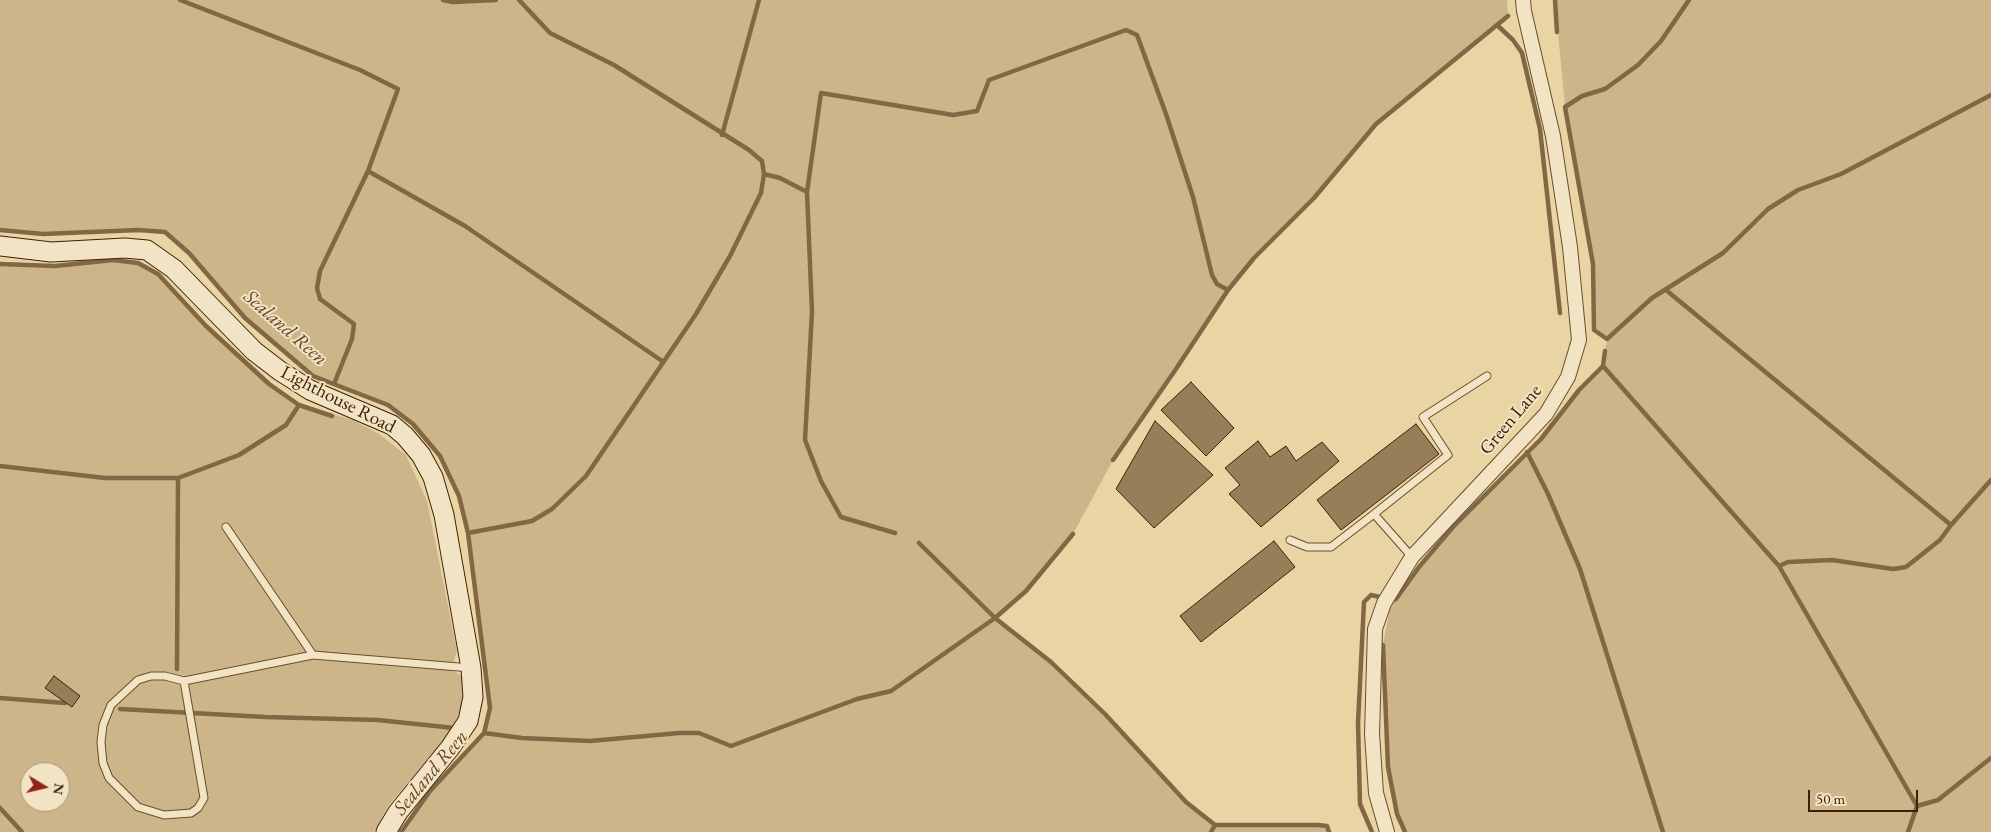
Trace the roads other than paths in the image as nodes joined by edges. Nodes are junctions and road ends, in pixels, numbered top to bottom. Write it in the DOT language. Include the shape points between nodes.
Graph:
graph roads {
  1 [pos="1523,0"];
  2 [pos="0,246"];
  3 [pos="1487,376"];
  4 [pos="1374,514"];
  5 [pos="226,527"];
  6 [pos="1290,540"];
  7 [pos="1412,557"];
  8 [pos="313,655"];
  9 [pos="471,668"];
  10 [pos="184,681"];
  11 [pos="386,832"];
  12 [pos="1387,832"];
  1 -- 7 [label="street, Green Lane" via="1553,136 1570,248 1579,340 1568,377 1546,414"];
  2 -- 9 [label="main road, Lighthouse Road" via="51,252 146,250 174,269 280,372 310,390 392,425 405,436 433,477 444,515"];
  3 -- 4 [label="lane" via="1423,417 1448,455"];
  4 -- 6 [label="lane" via="1331,547 1307,547"];
  4 -- 7 [label="lane"];
  5 -- 8 [label="lane"];
  7 -- 12 [label="street, Green Lane" via="1384,603 1375,629 1372,734 1376,792"];
  8 -- 9 [label="lane"];
  8 -- 10 [label="lane"];
  9 -- 11 [label="main road, Lighthouse Road" via="473,697 468,721"];
  10 -- 10 [label="lane" via="165,676 138,680 119,695 110,708 101,742 103,763 109,778 138,807 164,815 191,813 204,798"];
}
